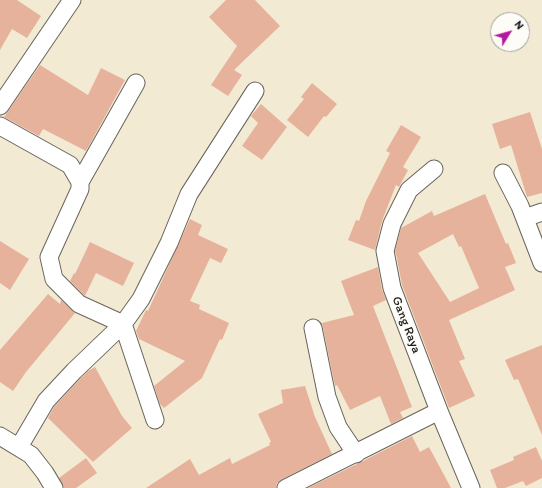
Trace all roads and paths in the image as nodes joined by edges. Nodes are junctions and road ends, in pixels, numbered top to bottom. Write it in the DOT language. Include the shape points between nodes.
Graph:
graph roads {
  1 [pos="72,0"];
  2 [pos="136,83"];
  3 [pos="255,91"];
  4 [pos="0,106"];
  5 [pos="0,126"];
  6 [pos="434,169"];
  7 [pos="503,173"];
  8 [pos="80,182"];
  9 [pos="542,212"];
  10 [pos="525,218"];
  11 [pos="542,263"];
  12 [pos="123,324"];
  13 [pos="312,328"];
  14 [pos="439,412"];
  15 [pos="155,420"];
  16 [pos="0,436"];
  17 [pos="19,447"];
  18 [pos="356,454"];
  19 [pos="54,488"];
  20 [pos="286,488"];
  21 [pos="471,488"];
  1 -- 4 [label="street"];
  2 -- 8 [label="street"];
  3 -- 12 [label="street" via="189,194 169,243 141,299"];
  5 -- 8 [label="street" via="70,165"];
  6 -- 14 [label="street, Gang Raya" via="409,190 392,224 385,252 392,288"];
  7 -- 10 [label="street"];
  8 -- 12 [label="street" via="80,189 49,257 54,279 79,304"];
  9 -- 10 [label="street"];
  10 -- 11 [label="street"];
  12 -- 15 [label="street"];
  12 -- 17 [label="street" via="46,401"];
  13 -- 18 [label="street" via="327,397 338,427"];
  14 -- 18 [label="street"];
  14 -- 21 [label="street, Gang Raya"];
  16 -- 17 [label="street"];
  17 -- 19 [label="street" via="31,455"];
  18 -- 20 [label="street"];
}
